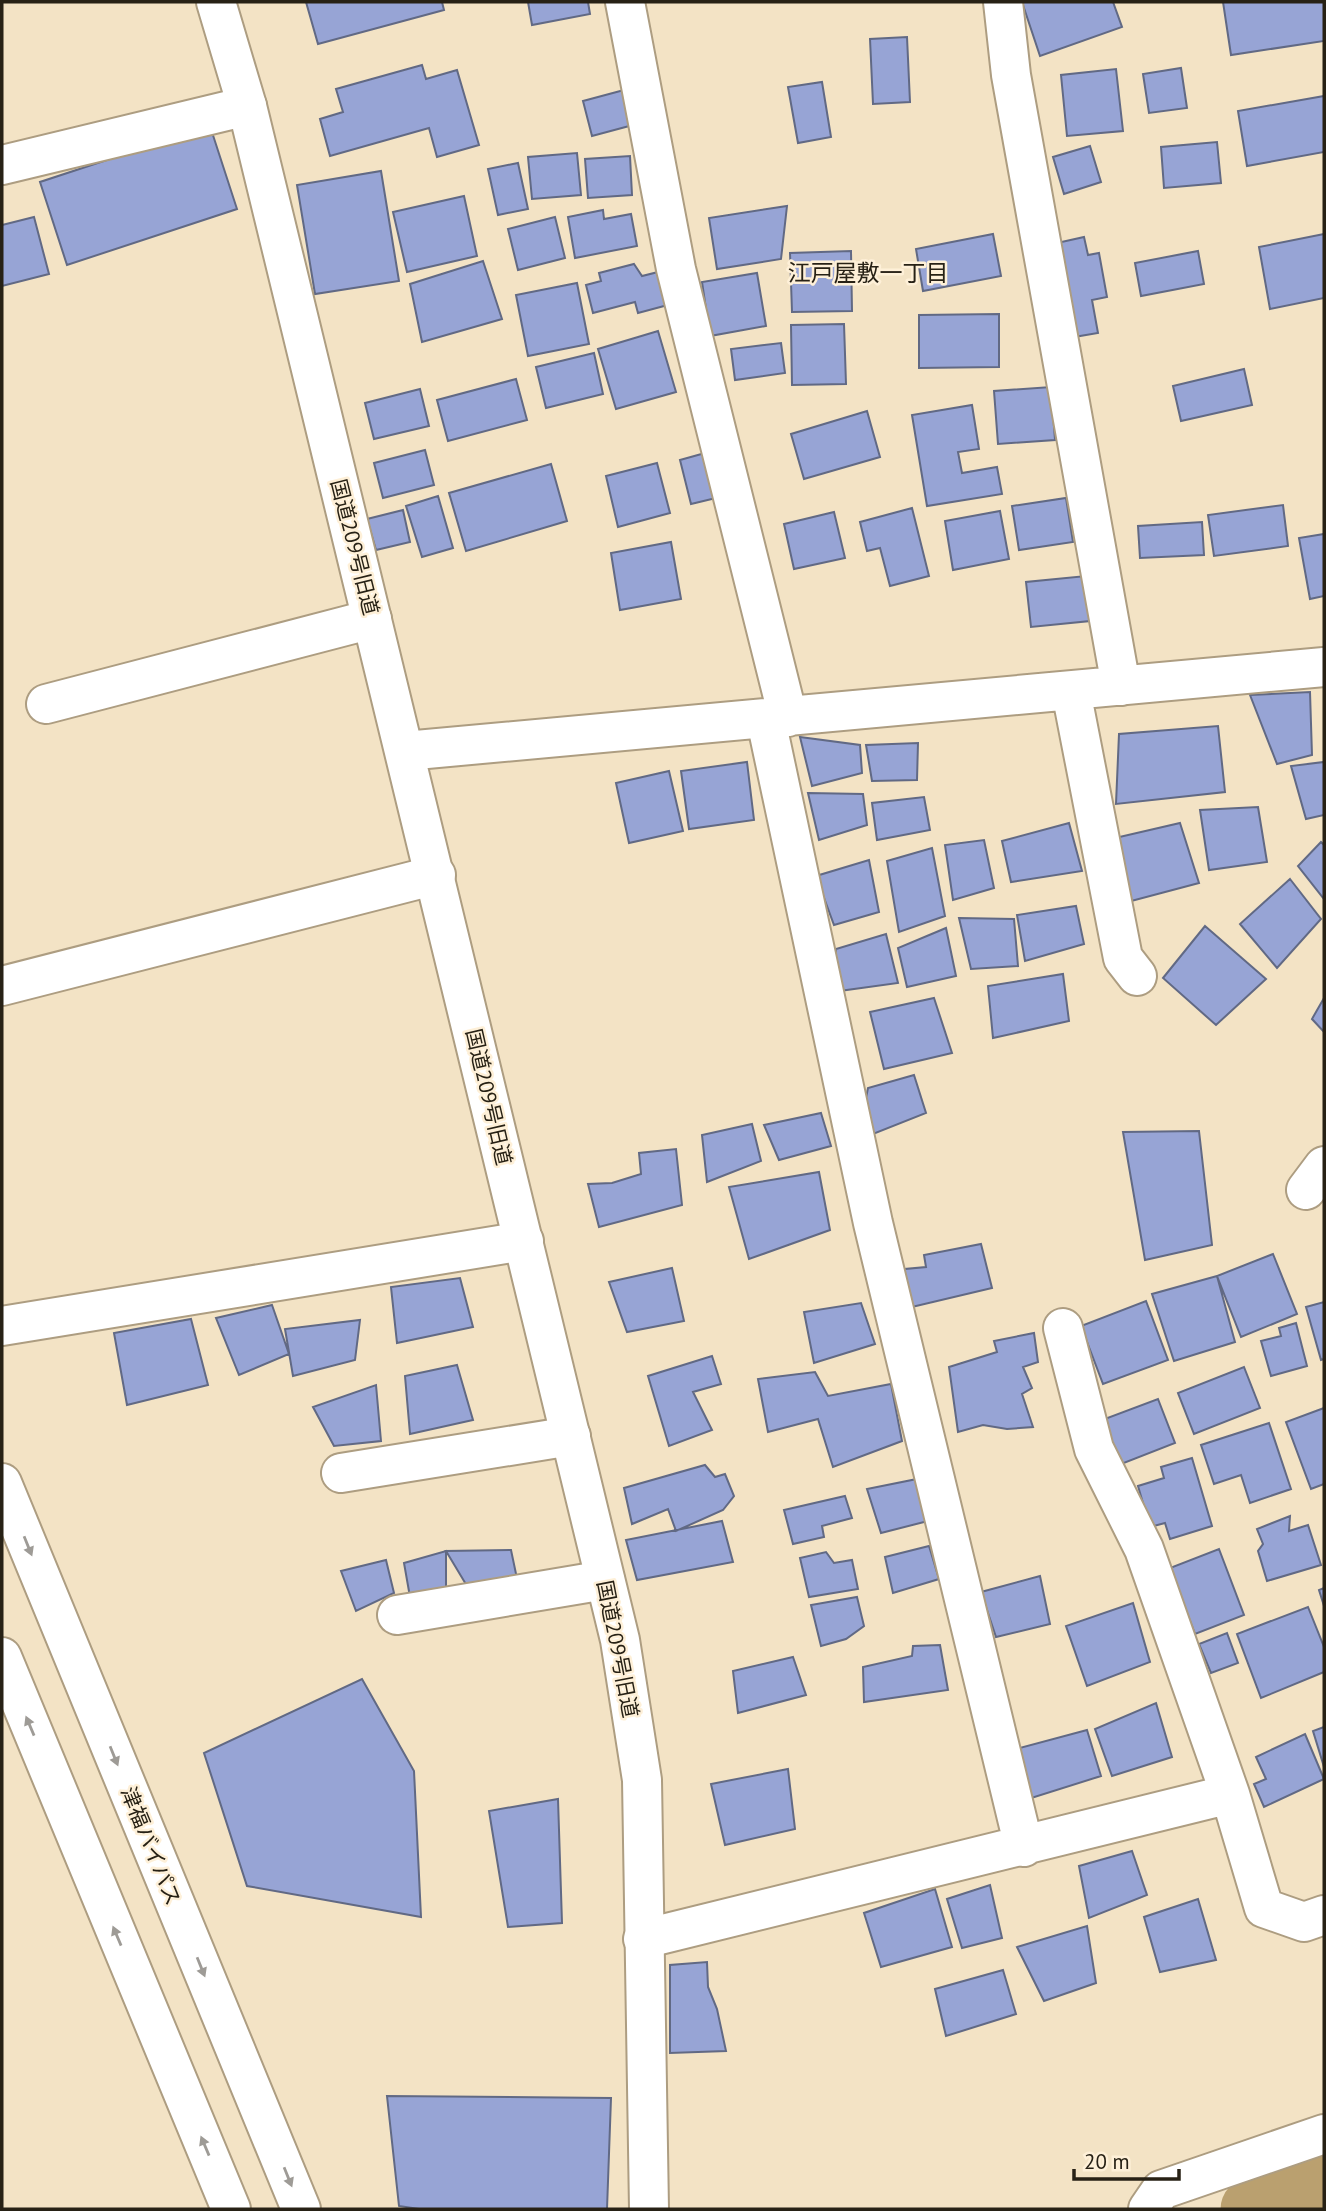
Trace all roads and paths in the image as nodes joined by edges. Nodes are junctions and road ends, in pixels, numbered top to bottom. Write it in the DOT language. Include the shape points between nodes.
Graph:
graph roads {
  1 [pos="216,2"];
  2 [pos="625,2"];
  3 [pos="1003,2"];
  4 [pos="247,106"];
  5 [pos="2,165"];
  6 [pos="372,619"];
  7 [pos="1324,667"];
  8 [pos="1121,686"];
  9 [pos="1072,691"];
  10 [pos="46,704"];
  11 [pos="777,719"];
  12 [pos="405,751"];
  13 [pos="436,875"];
  14 [pos="1137,976"];
  15 [pos="2,986"];
  16 [pos="523,1241"];
  17 [pos="2,1326"];
  18 [pos="1063,1328"];
  19 [pos="571,1436"];
  20 [pos="341,1473"];
  21 [pos="2,1483"];
  22 [pos="605,1580"];
  23 [pos="397,1615"];
  24 [pos="2,1657"];
  25 [pos="1230,1794"];
  26 [pos="1024,1847"];
  27 [pos="1324,1915"];
  28 [pos="643,1939"];
  29 [pos="1324,2133"];
  30 [pos="231,2209"];
  31 [pos="301,2209"];
  32 [pos="649,2209"];
  33 [pos="1148,2209"];
  1 -- 4 [label="main road, 国道209号旧道"];
  2 -- 11 [label="main road" via="676,269"];
  3 -- 8 [label="main road" via="1011,75"];
  4 -- 5 [label="main road"];
  4 -- 6 [label="main road, 国道209号旧道"];
  6 -- 10 [label="main road"];
  6 -- 12 [label="main road, 国道209号旧道"];
  7 -- 8 [label="main road"];
  8 -- 9 [label="main road"];
  9 -- 11 [label="main road"];
  9 -- 14 [label="main road" via="1123,958"];
  11 -- 12 [label="main road"];
  11 -- 26 [label="main road" via="873,1223"];
  12 -- 13 [label="main road, 国道209号旧道"];
  13 -- 15 [label="main road"];
  13 -- 16 [label="main road, 国道209号旧道"];
  16 -- 17 [label="main road"];
  16 -- 19 [label="main road, 国道209号旧道"];
  18 -- 25 [label="main road" via="1094,1449 1144,1549"];
  19 -- 20 [label="main road"];
  19 -- 22 [label="main road, 国道209号旧道"];
  21 -- 31 [label="main road, 津福バイパス, one-way"];
  22 -- 23 [label="main road"];
  22 -- 28 [label="main road, 国道209号旧道" via="620,1640 642,1780"];
  30 -- 24 [label="main road, one-way"];
  25 -- 26 [label="main road"];
  25 -- 27 [label="main road" via="1264,1908 1304,1922"];
  26 -- 28 [label="main road"];
  28 -- 32 [label="main road, 国道209号旧道"];
  29 -- 33 [label="main road" via="1161,2190"];
}
